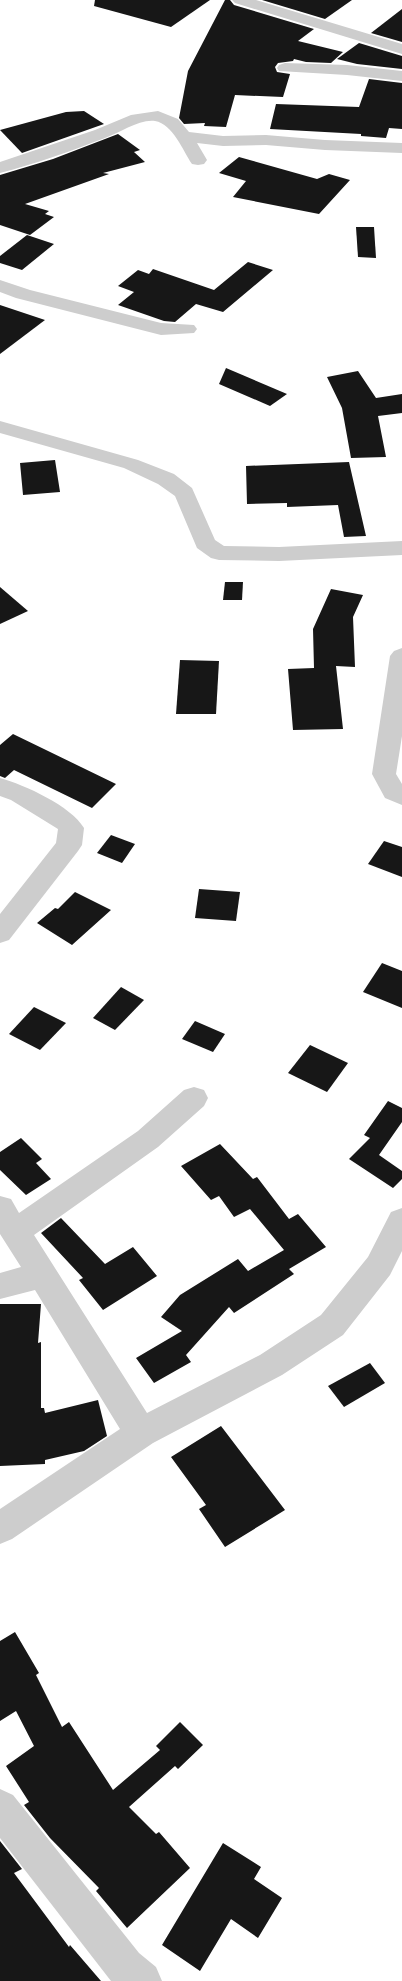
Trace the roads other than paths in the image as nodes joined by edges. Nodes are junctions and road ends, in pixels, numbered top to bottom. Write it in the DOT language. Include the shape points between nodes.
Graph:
graph roads {
  1 [pos="240,0"];
  2 [pos="402,49"];
  3 [pos="285,68"];
  4 [pos="402,76"];
  5 [pos="184,136"];
  6 [pos="402,148"];
  7 [pos="198,160"];
  8 [pos="0,168"];
  9 [pos="0,286"];
  10 [pos="187,329"];
  11 [pos="0,427"];
  12 [pos="400,553"];
  13 [pos="402,656"];
  14 [pos="0,786"];
  15 [pos="402,796"];
  16 [pos="0,933"];
  17 [pos="194,1098"];
  18 [pos="8,1220"];
  19 [pos="402,1221"];
  20 [pos="42,1275"];
  21 [pos="0,1286"];
  22 [pos="141,1434"];
  23 [pos="0,1528"];
  24 [pos="0,1808"];
  25 [pos="142,1981"];
  1 -- 2 [label="street"];
  3 -- 4 [label="street"];
  5 -- 6 [label="street" via="223,141 266,140"];
  5 -- 7 [label="street"];
  5 -- 8 [label="street" via="172,123 158,116 138,119"];
  9 -- 10 [label="street" via="162,329"];
  11 -- 12 [label="street" via="130,464 166,479 184,493 205,543 219,553"];
  13 -- 15 [label="street" via="384,774 394,792"];
  14 -- 16 [label="street" via="20,794 71,828 69,845"];
  17 -- 18 [label="street" via="148,1139"];
  18 -- 20 [label="street"];
  19 -- 22 [label="street" via="379,1266 332,1325 271,1365"];
  20 -- 21 [label="street"];
  20 -- 22 [label="street"];
  22 -- 23 [label="street"];
  24 -- 25 [label="street" via="125,1967"];
}
